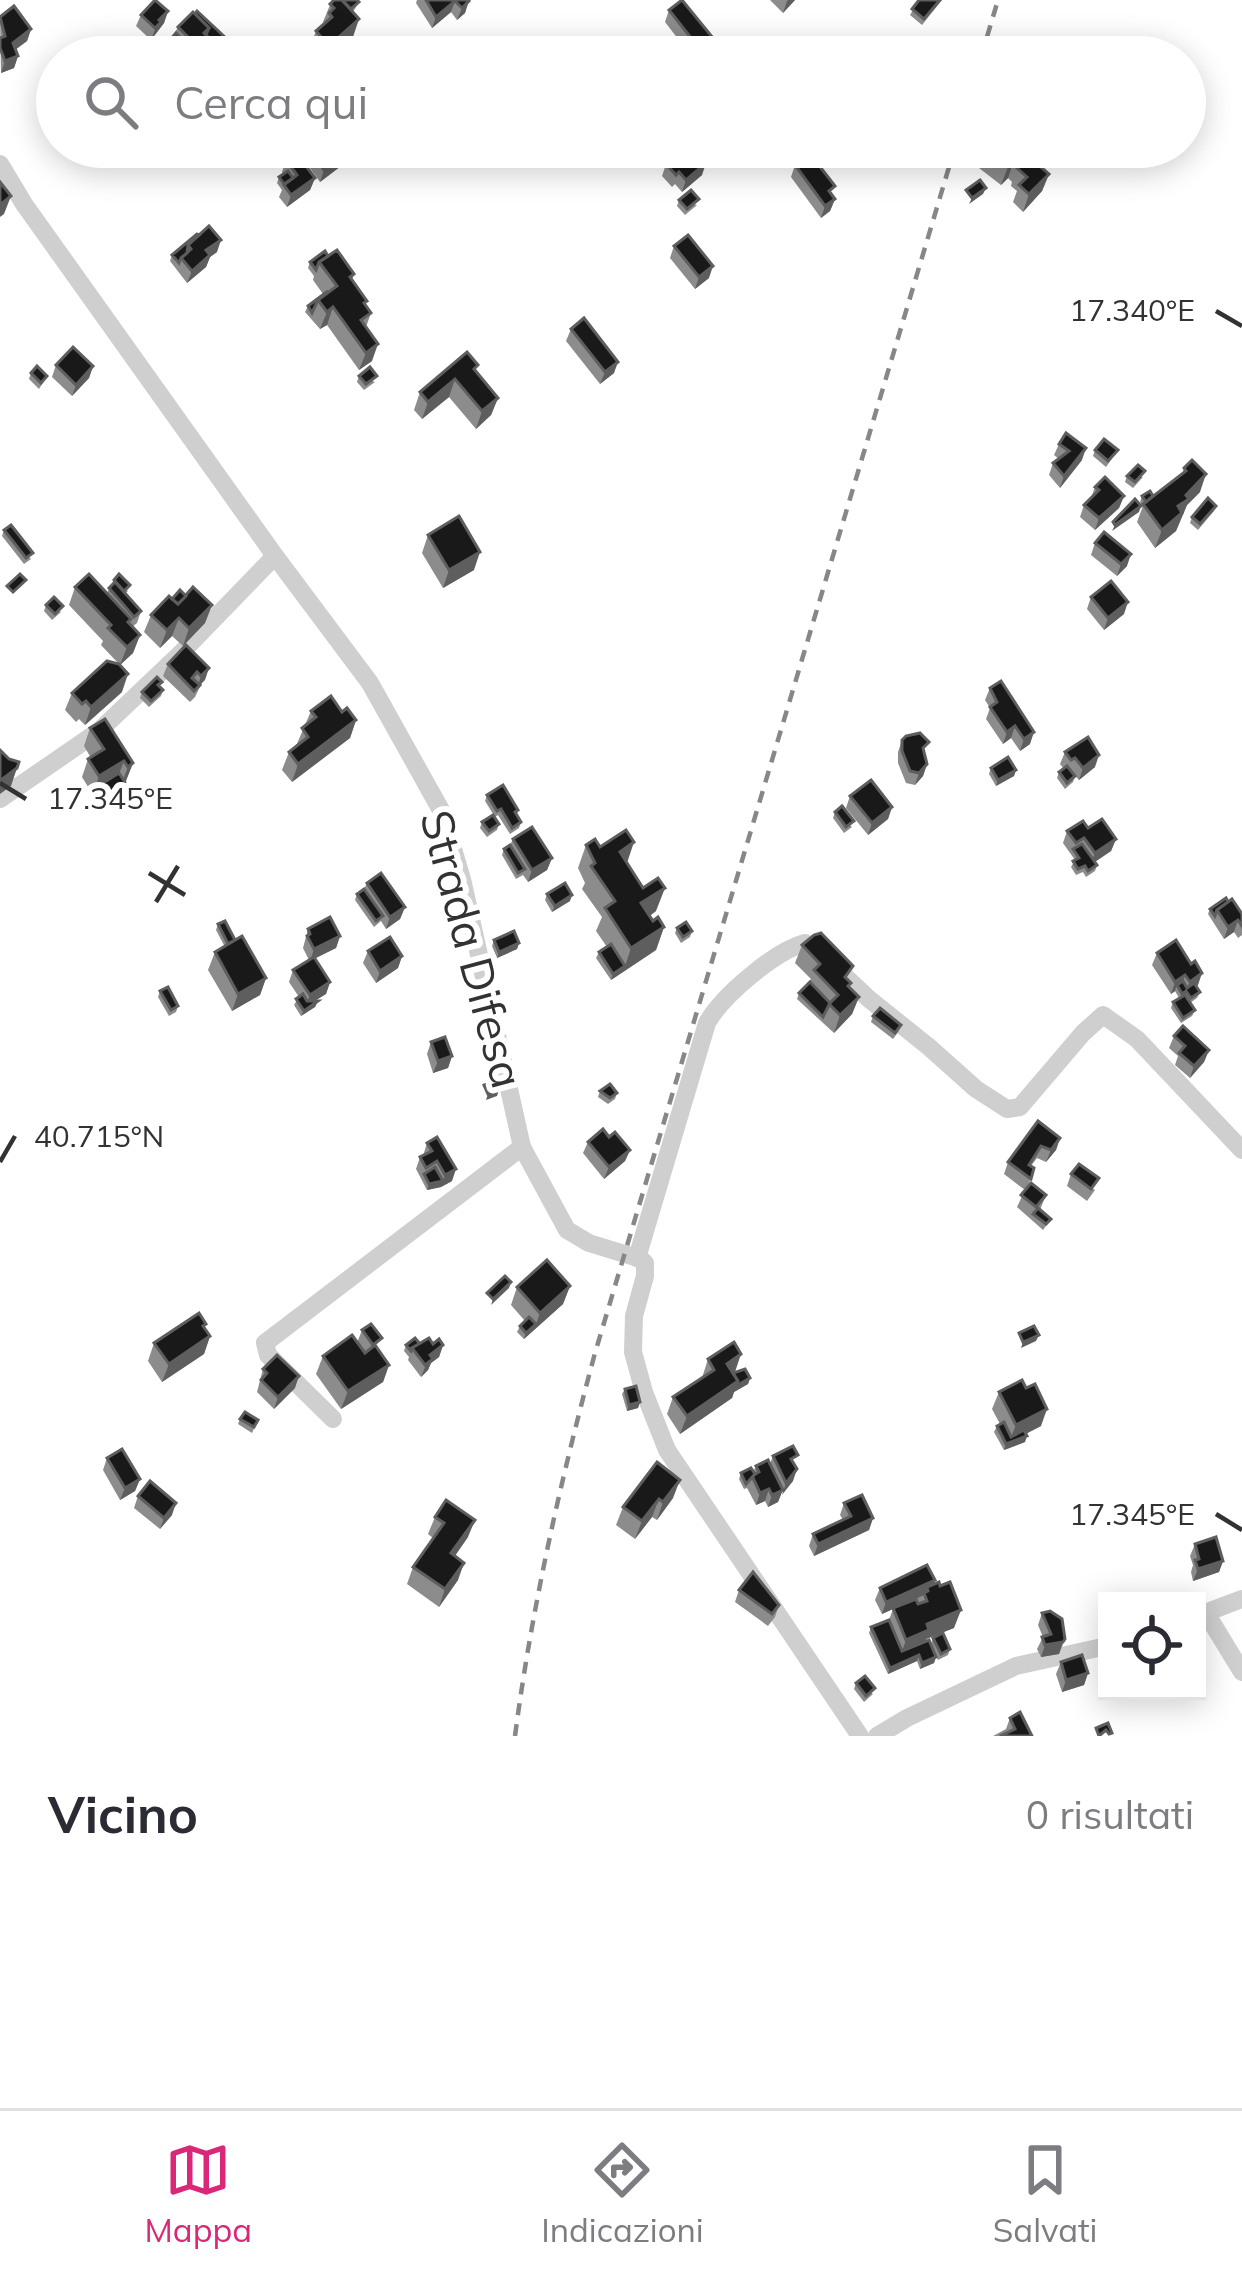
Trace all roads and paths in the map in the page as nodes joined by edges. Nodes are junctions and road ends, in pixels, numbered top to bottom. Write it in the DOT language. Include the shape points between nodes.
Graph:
graph roads {
  1 [pos="0,164"];
  2 [pos="275,556"];
  3 [pos="0,799"];
  4 [pos="522,1147"];
  5 [pos="1242,1150"];
  6 [pos="637,1258"];
  7 [pos="333,1419"];
  8 [pos="1242,1599"];
  9 [pos="1206,1612"];
  10 [pos="1206,1620"];
  11 [pos="1098,1649"];
  12 [pos="1242,1672"];
  13 [pos="860,1736"];
  14 [pos="878,1736"];
  1 -- 2 [label="street, Strada Difesa"];
  2 -- 3 [label="street" via="99,731"];
  2 -- 4 [label="street, Strada Difesa" via="370,683 442,812"];
  4 -- 6 [label="street, Strada Difesa" via="567,1230"];
  4 -- 7 [label="street" via="265,1343"];
  5 -- 6 [label="street" via="1137,1039 1103,1015 1020,1106 1006,1109 805,943 730,993 707,1023"];
  6 -- 13 [label="street" via="646,1268 634,1352 667,1450"];
  8 -- 9 [label="street"];
  10 -- 12 [label="street"];
  11 -- 14 [label="street" via="1016,1666"];
}
